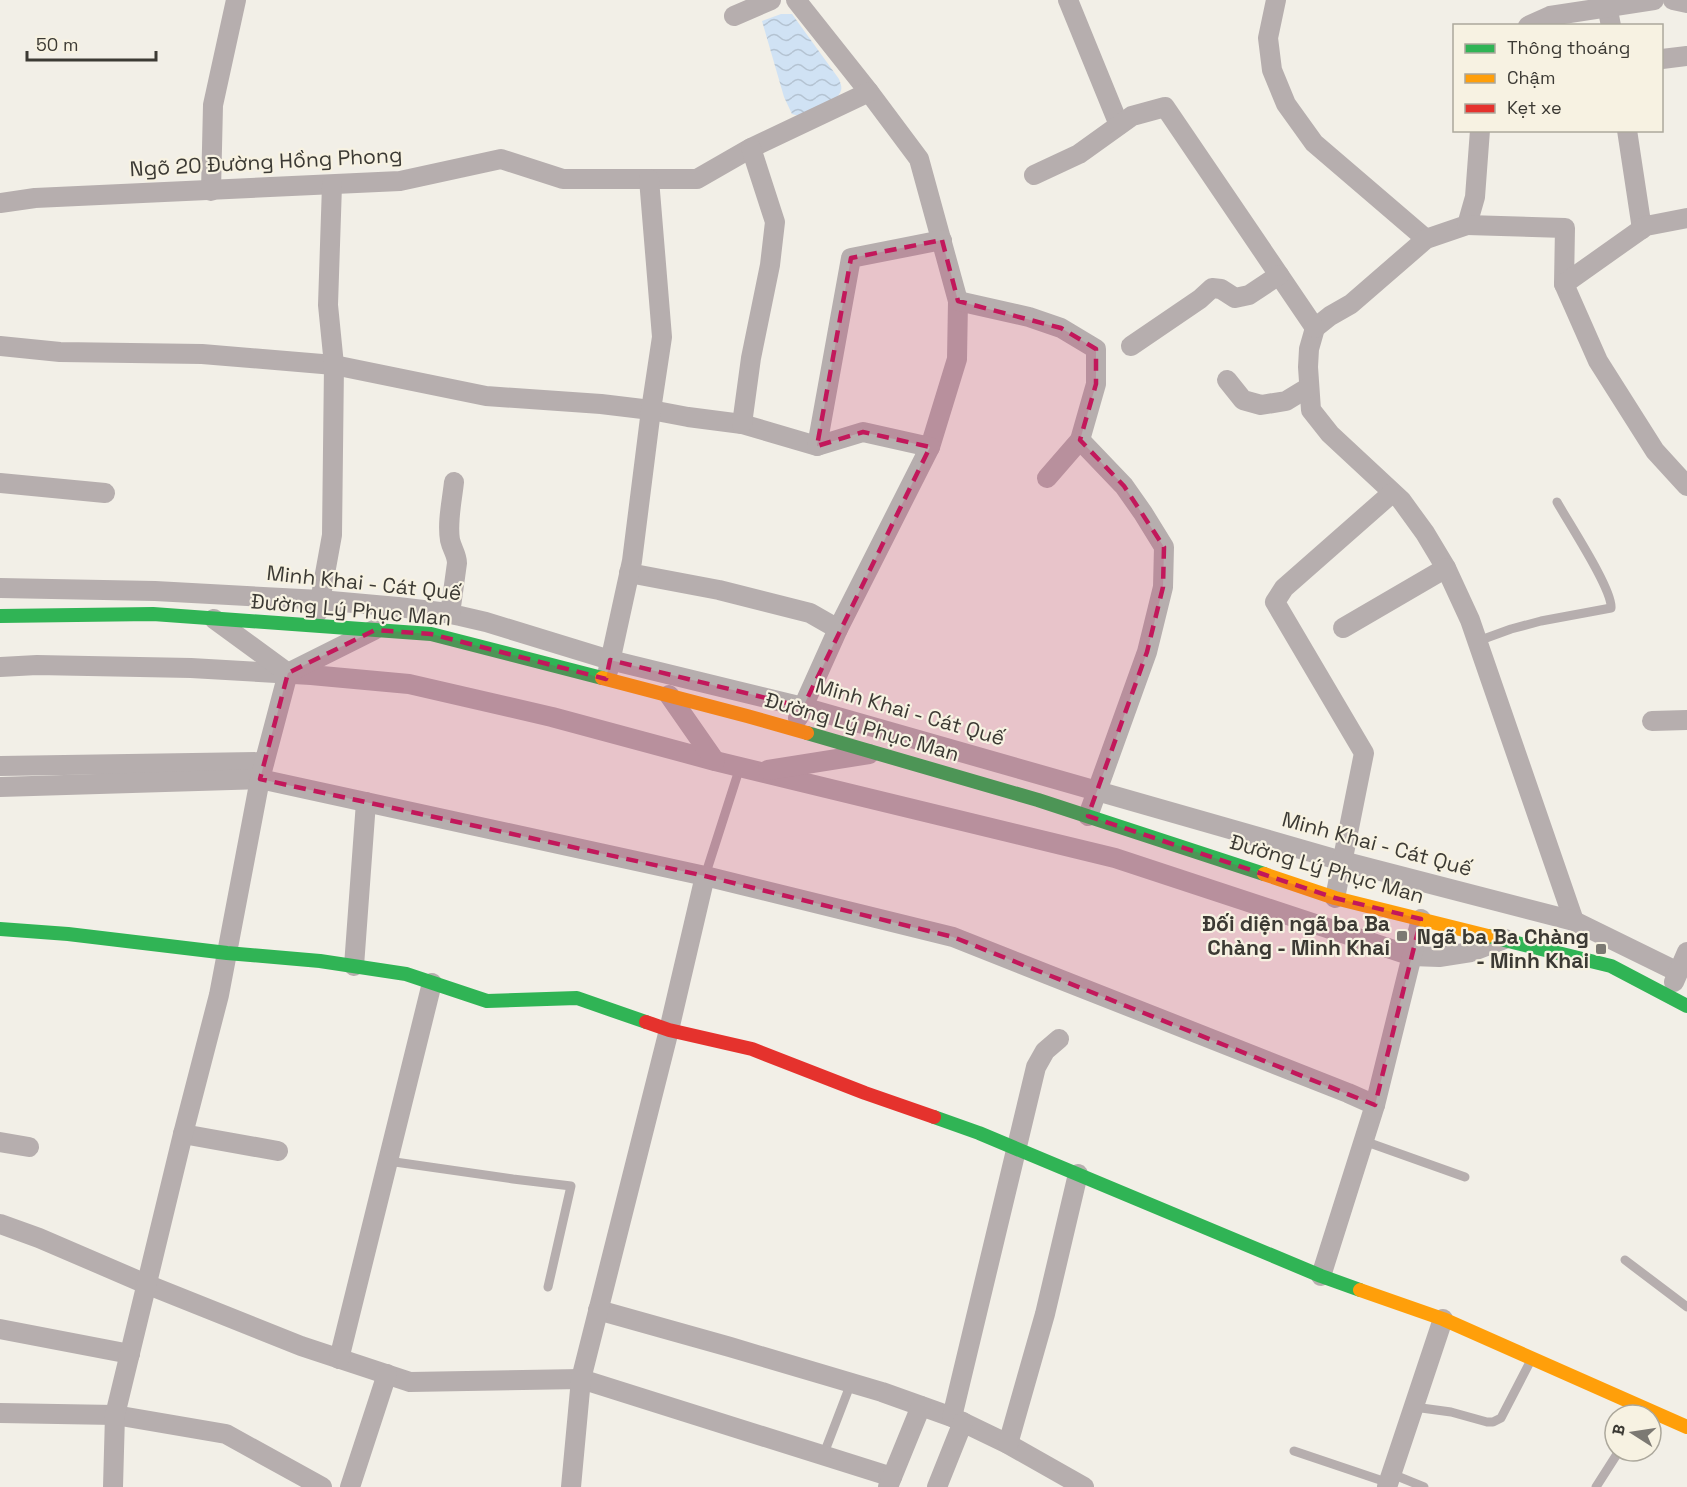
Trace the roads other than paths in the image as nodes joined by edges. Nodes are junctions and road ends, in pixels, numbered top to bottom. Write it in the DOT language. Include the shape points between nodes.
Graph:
graph roads {
  1 [pos="236,0"];
  2 [pos="771,0"];
  3 [pos="796,0"];
  4 [pos="1068,0"];
  5 [pos="1276,0"];
  6 [pos="1654,0"];
  7 [pos="1673,0"];
  8 [pos="1687,3"];
  9 [pos="1608,11"];
  10 [pos="734,16"];
  11 [pos="1532,24"];
  12 [pos="1687,56"];
  13 [pos="1663,59"];
  14 [pos="869,92"];
  15 [pos="1119,125"];
  16 [pos="1480,132"];
  17 [pos="1627,132"];
  18 [pos="751,148"];
  19 [pos="1034,175"];
  20 [pos="649,179"];
  21 [pos="332,185"];
  22 [pos="211,191"];
  23 [pos="0,203"];
  24 [pos="1687,218"];
  25 [pos="1467,225"];
  26 [pos="1642,229"];
  27 [pos="1426,239"];
  28 [pos="942,240"];
  29 [pos="1279,275"];
  30 [pos="1564,284"];
  31 [pos="958,301"];
  32 [pos="1315,328"];
  33 [pos="0,346"];
  34 [pos="1131,346"];
  35 [pos="334,365"];
  36 [pos="1227,380"];
  37 [pos="1309,387"];
  38 [pos="651,410"];
  39 [pos="742,424"];
  40 [pos="1080,440"];
  41 [pos="817,446"];
  42 [pos="930,447"];
  43 [pos="1047,478"];
  44 [pos="453,482"];
  45 [pos="0,483"];
  46 [pos="1687,486"];
  47 [pos="105,493"];
  48 [pos="1392,493"];
  49 [pos="1557,502"];
  50 [pos="1446,568"];
  51 [pos="629,573"];
  52 [pos="0,588"];
  53 [pos="320,600"];
  54 [pos="450,614"];
  55 [pos="0,616"];
  56 [pos="214,618"];
  57 [pos="316,626"];
  58 [pos="838,628"];
  59 [pos="1343,628"];
  60 [pos="375,630"];
  61 [pos="1478,641"];
  62 [pos="610,660"];
  63 [pos="0,667"];
  64 [pos="288,673"];
  65 [pos="606,679"];
  66 [pos="669,695"];
  67 [pos="803,707"];
  68 [pos="1687,720"];
  69 [pos="1652,721"];
  70 [pos="793,729"];
  71 [pos="877,753"];
  72 [pos="715,760"];
  73 [pos="0,765"];
  74 [pos="740,766"];
  75 [pos="262,771"];
  76 [pos="759,771"];
  77 [pos="0,787"];
  78 [pos="1097,790"];
  79 [pos="366,802"];
  80 [pos="1088,816"];
  81 [pos="1342,861"];
  82 [pos="705,876"];
  83 [pos="1335,898"];
  84 [pos="1421,919"];
  85 [pos="1574,921"];
  86 [pos="0,929"];
  87 [pos="1505,939"];
  88 [pos="1687,952"];
  89 [pos="227,953"];
  90 [pos="1412,956"];
  91 [pos="354,966"];
  92 [pos="1678,972"];
  93 [pos="432,983"];
  94 [pos="1667,996"];
  95 [pos="1687,1006"];
  96 [pos="669,1030"];
  97 [pos="1059,1039"];
  98 [pos="1376,1105"];
  99 [pos="183,1134"];
  100 [pos="1364,1141"];
  101 [pos="0,1143"];
  102 [pos="29,1147"];
  103 [pos="1016,1149"];
  104 [pos="278,1151"];
  105 [pos="388,1161"];
  106 [pos="1078,1174"];
  107 [pos="1465,1177"];
  108 [pos="0,1224"];
  109 [pos="1625,1260"];
  110 [pos="1321,1276"];
  111 [pos="146,1284"];
  112 [pos="548,1287"];
  113 [pos="1687,1306"];
  114 [pos="598,1310"];
  115 [pos="1443,1319"];
  116 [pos="0,1329"];
  117 [pos="130,1354"];
  118 [pos="339,1359"];
  119 [pos="1532,1359"];
  120 [pos="387,1374"];
  121 [pos="581,1379"];
  122 [pos="851,1383"];
  123 [pos="921,1406"];
  124 [pos="1414,1407"];
  125 [pos="0,1413"];
  126 [pos="115,1415"];
  127 [pos="957,1419"];
  128 [pos="1687,1427"];
  129 [pos="1008,1444"];
  130 [pos="1294,1451"];
  131 [pos="823,1456"];
  132 [pos="1611,1463"];
  133 [pos="1389,1481"];
  134 [pos="890,1482"];
  135 [pos="113,1487"];
  136 [pos="322,1487"];
  137 [pos="350,1487"];
  138 [pos="571,1487"];
  139 [pos="937,1487"];
  140 [pos="1084,1487"];
  141 [pos="1424,1487"];
  142 [pos="1596,1487"];
  1 -- 22 [label="street" via="213,105"];
  2 -- 10 [label="street"];
  3 -- 14 [label="street"];
  4 -- 15 [label="street"];
  5 -- 27 [label="street" via="1268,38 1272,70 1286,104 1314,143"];
  6 -- 9 [label="street"];
  7 -- 8 [label="street"];
  9 -- 11 [label="street" via="1550,16"];
  12 -- 13 [label="street"];
  14 -- 18 [label="street, Ngõ 20 Đường Hồng Phong"];
  14 -- 28 [label="street" via="919,159"];
  15 -- 19 [label="street" via="1078,154"];
  15 -- 29 [label="street" via="1132,116 1165,107"];
  16 -- 25 [label="street" via="1475,197"];
  17 -- 26 [label="street"];
  18 -- 20 [label="street, Ngõ 20 Đường Hồng Phong" via="697,179"];
  18 -- 39 [label="street" via="775,222"];
  20 -- 21 [label="street, Ngõ 20 Đường Hồng Phong" via="563,179 501,159 400,181"];
  20 -- 38 [label="street" via="662,338"];
  21 -- 22 [label="street, Ngõ 20 Đường Hồng Phong"];
  21 -- 35 [label="street" via="328,305"];
  22 -- 23 [label="street, Ngõ 20 Đường Hồng Phong" via="35,198"];
  24 -- 26 [label="street"];
  25 -- 27 [label="street"];
  25 -- 30 [label="street" via="1565,228"];
  26 -- 30 [label="street"];
  27 -- 32 [label="street" via="1351,304"];
  28 -- 31 [label="street"];
  28 -- 41 [label="street" via="851,258"];
  29 -- 32 [label="street"];
  29 -- 34 [label="street" via="1235,298 1212,288"];
  30 -- 46 [label="street" via="1598,361 1655,451"];
  31 -- 40 [label="street" via="1061,328 1096,349 1096,384"];
  31 -- 42 [label="street" via="957,359"];
  32 -- 37 [label="street" via="1309,349"];
  33 -- 35 [label="street" via="60,352 202,354"];
  35 -- 38 [label="street" via="486,396"];
  35 -- 53 [label="street" via="332,535"];
  36 -- 37 [label="street" via="1243,400 1261,405 1286,401"];
  37 -- 48 [label="street" via="1311,410 1330,434"];
  38 -- 39 [label="street"];
  38 -- 51 [label="street"];
  39 -- 41 [label="street"];
  40 -- 43 [label="street"];
  40 -- 78 [label="street" via="1124,486 1164,547 1163,586 1147,652"];
  41 -- 42 [label="street" via="863,432"];
  42 -- 58 [label="street"];
  44 -- 54 [label="street" via="449,527 457,563"];
  45 -- 47 [label="street"];
  48 -- 50 [label="street" via="1425,533"];
  48 -- 81 [label="street" via="1284,588 1275,602 1364,753"];
  49 -- 61 [label="lane" via="1596,568 1612,601 1611,608 1541,621"];
  50 -- 59 [label="street"];
  50 -- 61 [label="street"];
  51 -- 58 [label="street" via="810,613"];
  51 -- 62 [label="street"];
  52 -- 53 [label="street, Minh Khai - Cát Quế"];
  53 -- 54 [label="street, Minh Khai - Cát Quế"];
  53 -- 57 [label="street"];
  54 -- 62 [label="street, Minh Khai - Cát Quế"];
  55 -- 56 [label="street, Đường Lý Phục Man" via="153,614"];
  56 -- 57 [label="street, Đường Lý Phục Man"];
  56 -- 64 [label="street"];
  57 -- 60 [label="street, Đường Lý Phục Man"];
  58 -- 67 [label="street"];
  60 -- 64 [label="street"];
  60 -- 65 [label="street, Đường Lý Phục Man" via="431,634"];
  61 -- 85 [label="street"];
  62 -- 65 [label="street"];
  62 -- 67 [label="street, Minh Khai - Cát Quế"];
  63 -- 64 [label="street" via="120,666"];
  64 -- 72 [label="street" via="409,684"];
  64 -- 75 [label="street"];
  65 -- 66 [label="street, Đường Lý Phục Man"];
  66 -- 70 [label="street, Đường Lý Phục Man"];
  66 -- 72 [label="street"];
  67 -- 70 [label="street"];
  67 -- 78 [label="street, Minh Khai - Cát Quế"];
  68 -- 69 [label="street"];
  70 -- 71 [label="street, Đường Lý Phục Man"];
  71 -- 76 [label="street"];
  71 -- 80 [label="street, Đường Lý Phục Man"];
  72 -- 74 [label="street"];
  73 -- 75 [label="street"];
  74 -- 76 [label="street"];
  74 -- 82 [label="lane"];
  75 -- 77 [label="street"];
  75 -- 79 [label="street"];
  75 -- 89 [label="street"];
  76 -- 90 [label="street" via="1115,858"];
  78 -- 80 [label="street"];
  78 -- 81 [label="street, Minh Khai - Cát Quế"];
  79 -- 82 [label="street"];
  79 -- 91 [label="street"];
  80 -- 83 [label="street, Đường Lý Phục Man"];
  81 -- 83 [label="street"];
  81 -- 85 [label="street, Minh Khai - Cát Quế"];
  82 -- 96 [label="street"];
  82 -- 98 [label="street" via="953,937"];
  83 -- 84 [label="street, Đường Lý Phục Man"];
  84 -- 87 [label="street, Đường Lý Phục Man"];
  84 -- 90 [label="street"];
  85 -- 92 [label="street, Minh Khai - Cát Quế"];
  86 -- 89 [label="street"];
  87 -- 90 [label="street" via="1471,952"];
  87 -- 94 [label="street, Đường Lý Phục Man" via="1611,966"];
  88 -- 92 [label="street"];
  89 -- 91 [label="street"];
  89 -- 99 [label="street"];
  90 -- 98 [label="street"];
  91 -- 93 [label="street" via="405,974"];
  92 -- 94 [label="street"];
  93 -- 96 [label="street" via="487,1001 577,998"];
  93 -- 105 [label="street"];
  94 -- 95 [label="street, Đường Lý Phục Man"];
  96 -- 103 [label="street" via="752,1049"];
  96 -- 114 [label="street"];
  97 -- 103 [label="street" via="1045,1051 1036,1067"];
  98 -- 100 [label="street"];
  99 -- 104 [label="street"];
  99 -- 111 [label="street"];
  100 -- 107 [label="lane"];
  100 -- 110 [label="street"];
  101 -- 102 [label="street"];
  103 -- 106 [label="street"];
  103 -- 127 [label="street"];
  105 -- 112 [label="lane" via="571,1186"];
  105 -- 118 [label="street"];
  106 -- 110 [label="street"];
  106 -- 129 [label="street" via="1045,1314"];
  108 -- 111 [label="street"];
  109 -- 113 [label="lane"];
  110 -- 115 [label="street"];
  111 -- 117 [label="street"];
  111 -- 118 [label="street"];
  114 -- 121 [label="street"];
  114 -- 122 [label="street"];
  115 -- 119 [label="street"];
  115 -- 124 [label="street"];
  116 -- 117 [label="street"];
  117 -- 126 [label="street"];
  118 -- 120 [label="street"];
  119 -- 124 [label="lane" via="1501,1418 1492,1422"];
  119 -- 128 [label="street"];
  120 -- 121 [label="street" via="410,1382"];
  120 -- 137 [label="street"];
  121 -- 131 [label="street"];
  121 -- 138 [label="street"];
  122 -- 123 [label="street"];
  122 -- 131 [label="lane"];
  123 -- 127 [label="street"];
  123 -- 134 [label="street"];
  124 -- 133 [label="street"];
  125 -- 126 [label="street"];
  126 -- 135 [label="street"];
  126 -- 136 [label="street" via="226,1434"];
  127 -- 129 [label="street"];
  127 -- 139 [label="street"];
  129 -- 140 [label="street"];
  130 -- 133 [label="lane"];
  131 -- 134 [label="street"];
  132 -- 142 [label="lane"];
  133 -- 141 [label="lane"];
}
